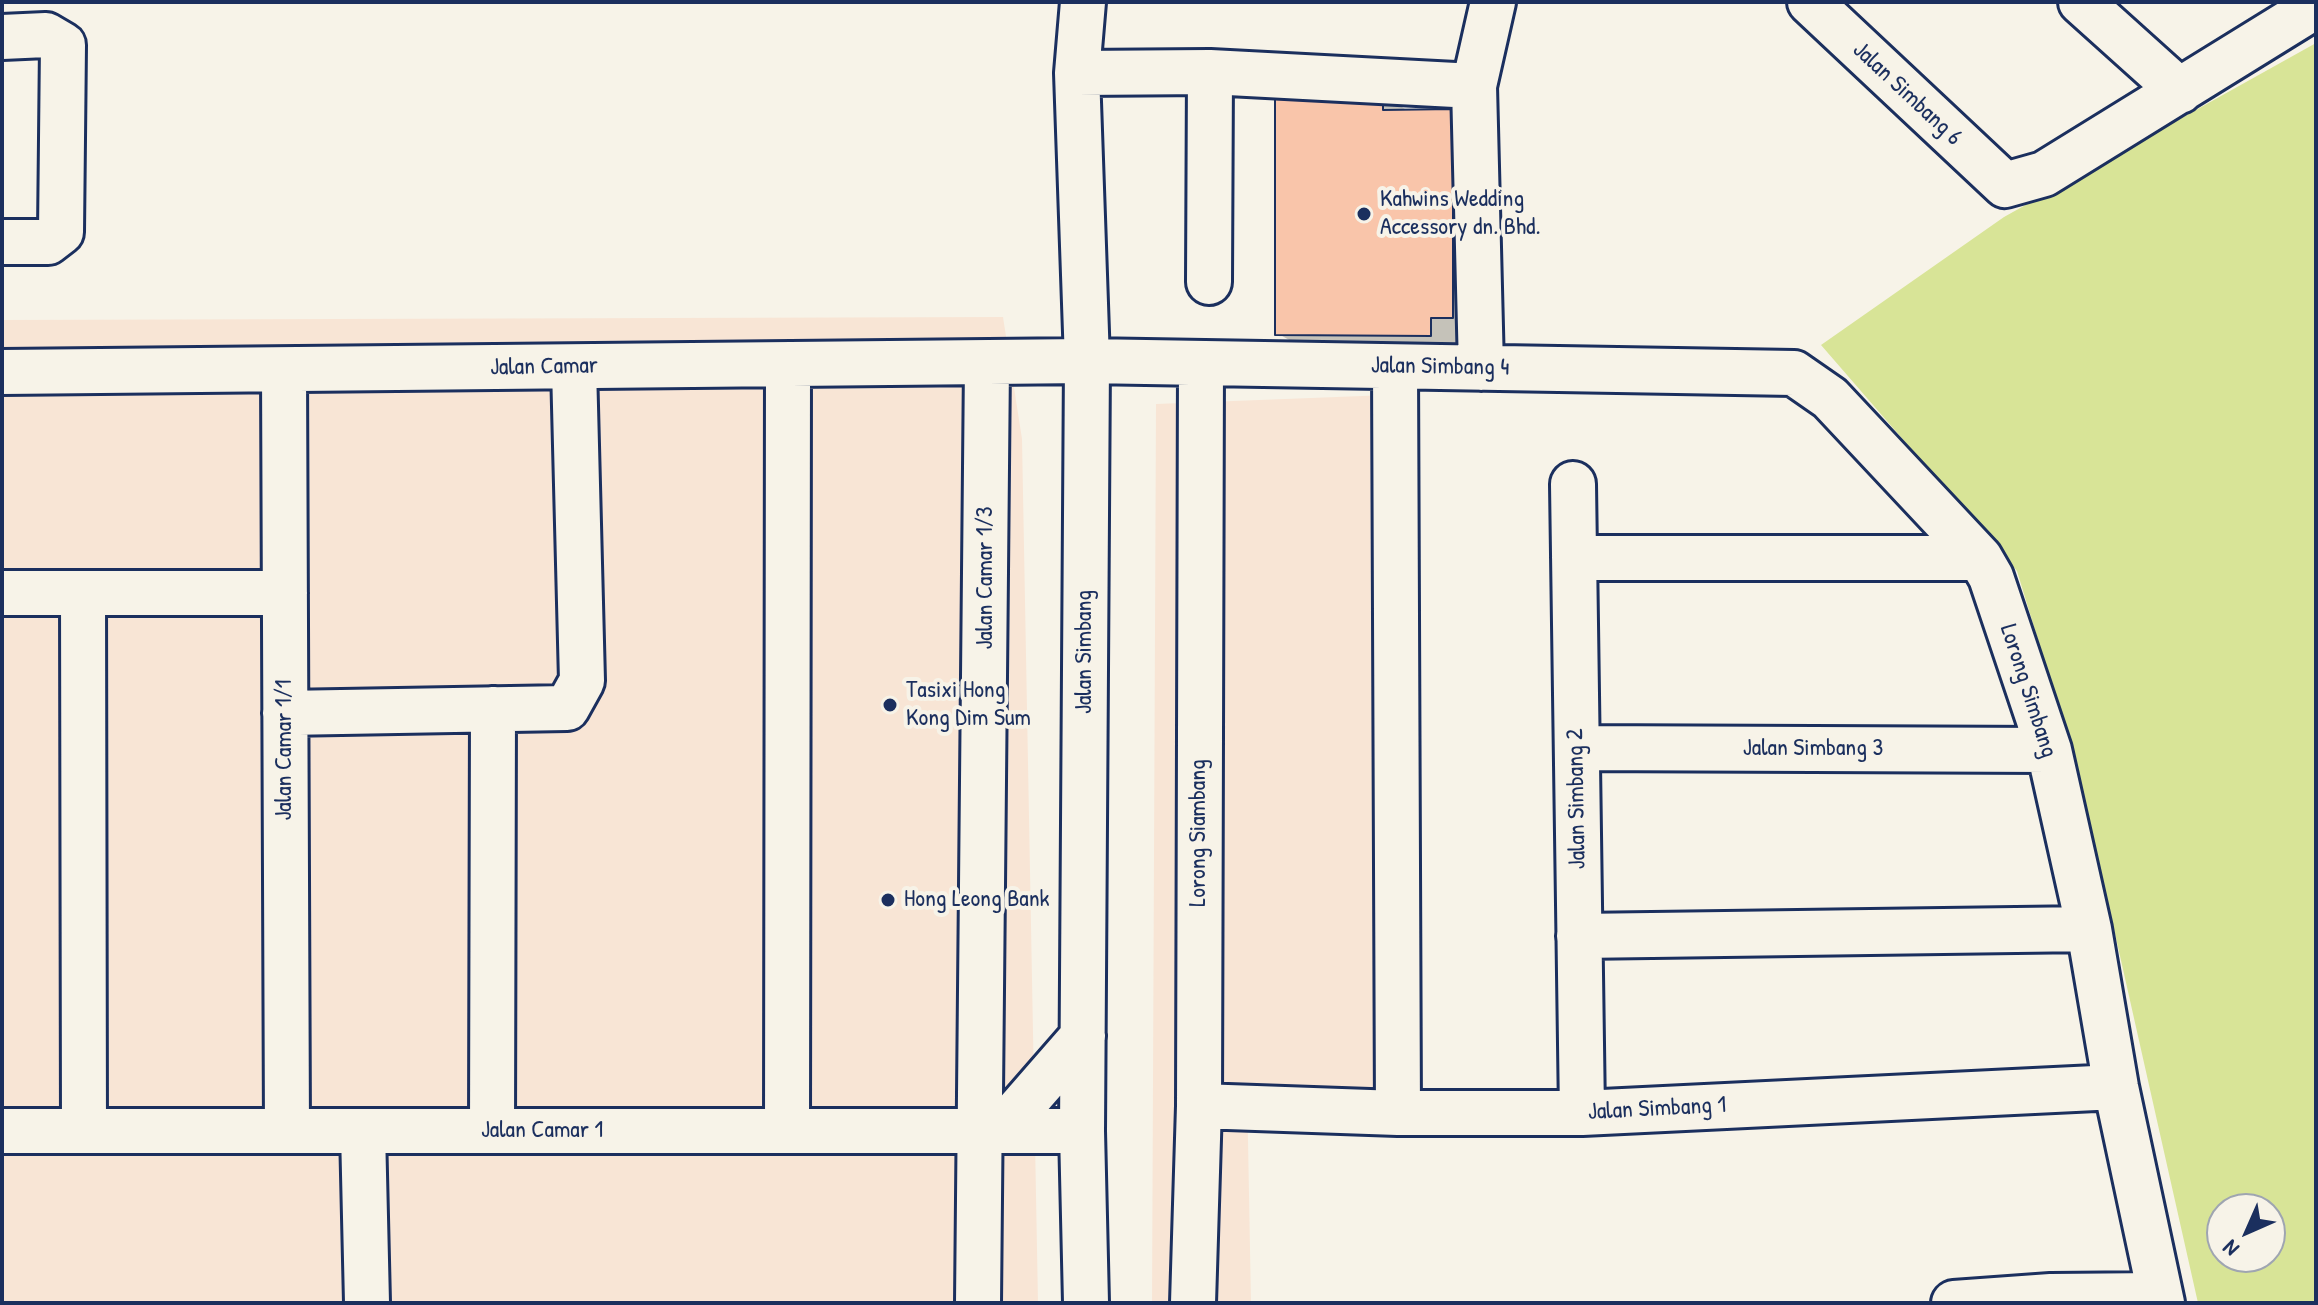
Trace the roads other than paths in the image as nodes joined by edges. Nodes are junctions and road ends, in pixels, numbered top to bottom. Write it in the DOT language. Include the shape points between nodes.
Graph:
graph roads {
  1 [pos="1083,2"];
  2 [pos="1810,2"];
  3 [pos="2081,2"];
  4 [pos="1487,5"];
  5 [pos="2316,6"];
  6 [pos="2,37"];
  7 [pos="1210,72"];
  8 [pos="1077,73"];
  9 [pos="1474,86"];
  10 [pos="2180,91"];
  11 [pos="2,242"];
  12 [pos="1209,282"];
  13 [pos="1087,361"];
  14 [pos="987,363"];
  15 [pos="1201,363"];
  16 [pos="788,365"];
  17 [pos="574,367"];
  18 [pos="1395,367"];
  19 [pos="1481,368"];
  20 [pos="284,370"];
  21 [pos="2,372"];
  22 [pos="1794,373"];
  23 [pos="1573,484"];
  24 [pos="1574,558"];
  25 [pos="1980,558"];
  26 [pos="2,593"];
  27 [pos="83,593"];
  28 [pos="285,593"];
  29 [pos="493,709"];
  30 [pos="285,713"];
  31 [pos="1577,748"];
  32 [pos="2049,750"];
  33 [pos="2089,929"];
  34 [pos="1579,936"];
  35 [pos="1083,1036"];
  36 [pos="2116,1087"];
  37 [pos="1199,1106"];
  38 [pos="1398,1113"];
  39 [pos="1582,1113"];
  40 [pos="981,1130"];
  41 [pos="2,1131"];
  42 [pos="84,1131"];
  43 [pos="287,1131"];
  44 [pos="363,1131"];
  45 [pos="492,1131"];
  46 [pos="787,1131"];
  47 [pos="1082,1131"];
  48 [pos="1084,1201"];
  49 [pos="2161,1299"];
  50 [pos="367,1303"];
  51 [pos="978,1303"];
  52 [pos="1086,1303"];
  53 [pos="1193,1303"];
  54 [pos="1954,1303"];
  1 -- 8 [label="street, Jalan Simbang"];
  2 -- 10 [label="street, Jalan Simbang 6" via="2005,185 2044,174"];
  3 -- 10 [label="street"];
  4 -- 9 [label="street"];
  5 -- 10 [label="street"];
  6 -- 11 [label="street" via="46,35 63,45 61,232 48,242"];
  7 -- 8 [label="street"];
  7 -- 9 [label="street"];
  7 -- 12 [label="street"];
  8 -- 13 [label="street, Jalan Simbang"];
  9 -- 19 [label="street"];
  13 -- 14 [label="street, Jalan Camar"];
  13 -- 15 [label="street, Jalan Simbang 4"];
  13 -- 35 [label="street, Jalan Simbang"];
  14 -- 16 [label="street, Jalan Camar"];
  14 -- 40 [label="street, Jalan Camar 1/3"];
  15 -- 18 [label="street, Jalan Simbang 4"];
  15 -- 37 [label="street, Lorong Siambang"];
  16 -- 17 [label="street, Jalan Camar"];
  16 -- 46 [label="street"];
  17 -- 20 [label="street, Jalan Camar"];
  17 -- 29 [label="street" via="582,681 567,708"];
  18 -- 19 [label="street, Jalan Simbang 4"];
  18 -- 38 [label="street"];
  19 -- 22 [label="street, Jalan Simbang 4"];
  20 -- 21 [label="street, Jalan Camar"];
  20 -- 28 [label="street, Jalan Camar 1/1"];
  22 -- 25 [label="street, Lorong Simbang" via="1830,398"];
  23 -- 24 [label="street, Jalan Simbang 2"];
  24 -- 25 [label="street"];
  24 -- 31 [label="street, Jalan Simbang 2"];
  25 -- 32 [label="street, Lorong Simbang"];
  26 -- 27 [label="street"];
  27 -- 28 [label="street"];
  27 -- 42 [label="street"];
  28 -- 30 [label="street, Jalan Camar 1/1"];
  29 -- 30 [label="street"];
  29 -- 45 [label="street"];
  30 -- 43 [label="street, Jalan Camar 1/1"];
  31 -- 32 [label="street, Jalan Simbang 3"];
  31 -- 34 [label="street, Jalan Simbang 2"];
  32 -- 33 [label="street, Lorong Simbang"];
  33 -- 34 [label="street"];
  33 -- 36 [label="street, Lorong Simbang"];
  34 -- 39 [label="street, Jalan Simbang 2"];
  35 -- 40 [label="street" via="1015,1114"];
  35 -- 47 [label="street, Jalan Simbang"];
  36 -- 39 [label="street, Jalan Simbang 1"];
  36 -- 49 [label="street, Lorong Simbang"];
  37 -- 38 [label="street, Jalan Simbang 1"];
  37 -- 53 [label="street, Lorong Siambang"];
  38 -- 39 [label="street, Jalan Simbang 1"];
  40 -- 46 [label="street, Jalan Camar 1"];
  40 -- 47 [label="street, Jalan Camar 1"];
  40 -- 48 [label="street" via="1064,1173"];
  40 -- 51 [label="street, Jalan Camar 1/3"];
  41 -- 42 [label="street, Jalan Camar 1"];
  42 -- 43 [label="street, Jalan Camar 1"];
  43 -- 44 [label="street, Jalan Camar 1"];
  44 -- 45 [label="street, Jalan Camar 1"];
  44 -- 50 [label="street"];
  45 -- 46 [label="street, Jalan Camar 1"];
  47 -- 48 [label="street, Jalan Simbang"];
  48 -- 52 [label="street, Jalan Simbang"];
  49 -- 54 [label="street" via="2051,1296"];
}
